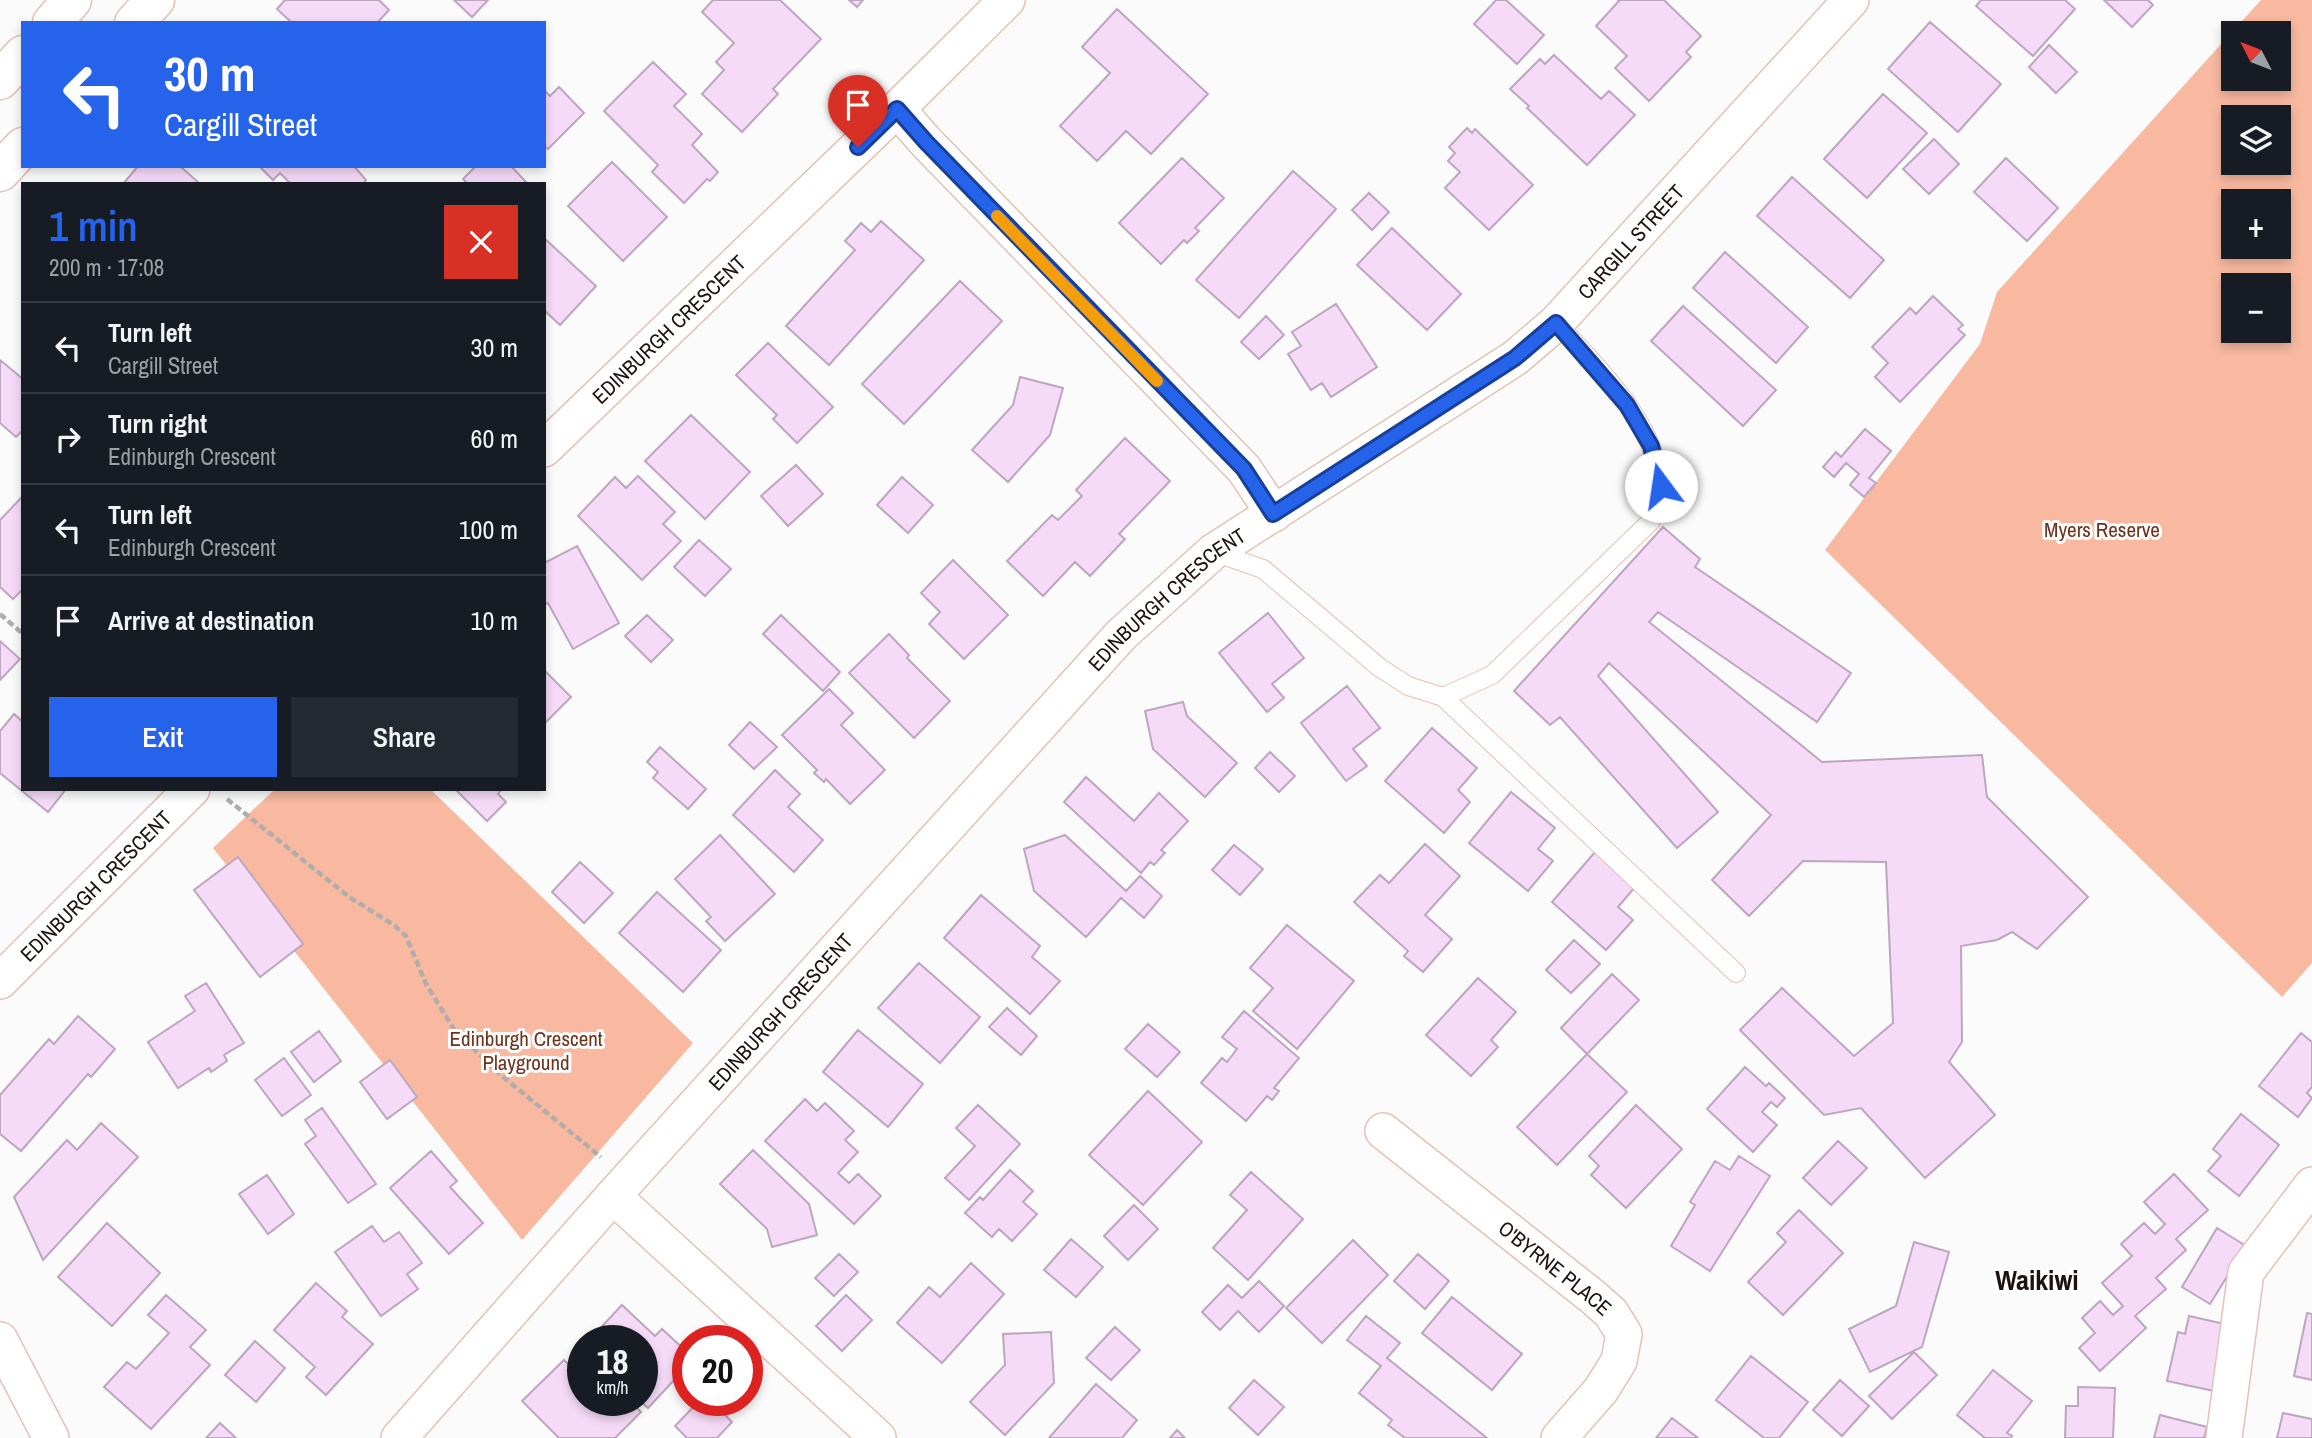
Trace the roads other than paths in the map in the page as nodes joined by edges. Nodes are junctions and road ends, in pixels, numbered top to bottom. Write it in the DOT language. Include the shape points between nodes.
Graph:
graph roads {
  1 [pos="72,0"];
  2 [pos="155,0"];
  3 [pos="1007,0"];
  4 [pos="1851,0"];
  5 [pos="54,21"];
  6 [pos="136,21"];
  7 [pos="21,57"];
  8 [pos="0,80"];
  9 [pos="897,109"];
  10 [pos="21,149"];
  11 [pos="0,172"];
  12 [pos="1556,323"];
  13 [pos="546,447"];
  14 [pos="1273,514"];
  15 [pos="1213,552"];
  16 [pos="1443,698"];
  17 [pos="190,791"];
  18 [pos="1736,973"];
  19 [pos="0,981"];
  20 [pos="1383,1131"];
  21 [pos="2312,1185"];
  22 [pos="613,1196"];
  23 [pos="0,1340"];
  24 [pos="51,1438"];
  25 [pos="399,1438"];
  26 [pos="878,1438"];
  27 [pos="1559,1438"];
  28 [pos="2224,1438"];
  1 -- 5 [label="main road"];
  2 -- 6 [label="main road"];
  3 -- 9 [label="street, EDINBURGH CRESCENT"];
  4 -- 12 [label="street, CARGILL STREET"];
  7 -- 8 [label="main road"];
  9 -- 13 [label="street, EDINBURGH CRESCENT"];
  9 -- 14 [label="street" via="1244,469"];
  10 -- 11 [label="main road"];
  12 -- 14 [label="street, CARGILL STREET" via="1515,358"];
  12 -- 16 [label="lane" via="1627,405 1651,446 1661,486 1651,521 1492,675"];
  14 -- 15 [label="street, EDINBURGH CRESCENT"];
  15 -- 16 [label="lane" via="1263,569 1379,667 1408,686"];
  15 -- 22 [label="street, EDINBURGH CRESCENT" via="1121,635"];
  16 -- 18 [label="lane"];
  17 -- 19 [label="street, EDINBURGH CRESCENT"];
  20 -- 27 [label="street, O'BYRNE PLACE" via="1593,1297 1611,1313 1624,1334 1619,1361 1601,1390"];
  21 -- 28 [label="street" via="2246,1272"];
  22 -- 25 [label="street, EDINBURGH CRESCENT"];
  22 -- 26 [label="street"];
  23 -- 24 [label="street"];
}
